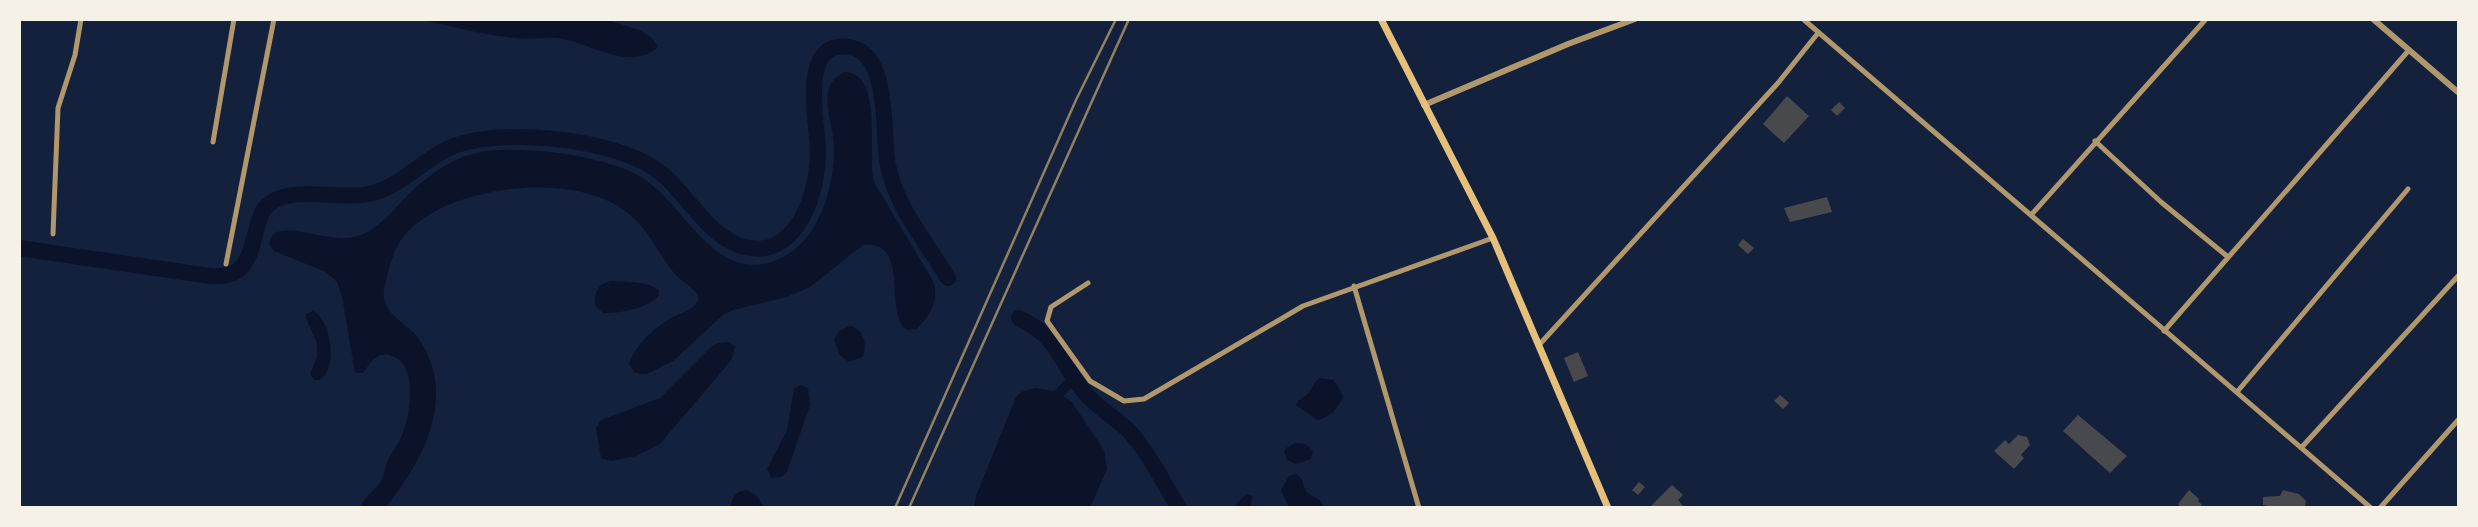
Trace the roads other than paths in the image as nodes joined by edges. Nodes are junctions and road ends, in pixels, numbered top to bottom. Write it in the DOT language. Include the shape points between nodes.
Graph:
graph roads {
  1 [pos="81,19"];
  2 [pos="234,19"];
  3 [pos="274,19"];
  4 [pos="1381,19"];
  5 [pos="1635,19"];
  6 [pos="1803,19"];
  7 [pos="2206,19"];
  8 [pos="2373,19"];
  9 [pos="1818,33"];
  10 [pos="2409,50"];
  11 [pos="2459,93"];
  12 [pos="1424,105"];
  13 [pos="2095,141"];
  14 [pos="212,142"];
  15 [pos="2408,189"];
  16 [pos="2031,215"];
  17 [pos="52,234"];
  18 [pos="1493,238"];
  19 [pos="2228,257"];
  20 [pos="226,264"];
  21 [pos="2459,275"];
  22 [pos="1088,283"];
  23 [pos="1354,286"];
  24 [pos="2164,331"];
  25 [pos="1539,345"];
  26 [pos="2237,392"];
  27 [pos="2459,419"];
  28 [pos="2301,448"];
  29 [pos="1419,508"];
  30 [pos="1608,508"];
  31 [pos="2371,508"];
  32 [pos="2380,508"];
  1 -- 17 [label="street" via="58,108"];
  2 -- 14 [label="street"];
  3 -- 20 [label="street"];
  4 -- 12 [label="main road"];
  5 -- 12 [label="street"];
  6 -- 9 [label="street"];
  7 -- 13 [label="street"];
  8 -- 10 [label="street"];
  9 -- 16 [label="street"];
  9 -- 25 [label="street" via="1778,83"];
  10 -- 11 [label="street"];
  10 -- 19 [label="street"];
  12 -- 18 [label="main road"];
  13 -- 16 [label="street"];
  13 -- 19 [label="street"];
  15 -- 26 [label="street"];
  16 -- 24 [label="street"];
  18 -- 23 [label="street"];
  18 -- 25 [label="main road"];
  19 -- 24 [label="street"];
  21 -- 28 [label="street"];
  22 -- 23 [label="street" via="1051,307 1047,321 1090,381 1124,401 1144,399 1303,306"];
  23 -- 29 [label="street"];
  24 -- 26 [label="street"];
  25 -- 30 [label="main road"];
  26 -- 28 [label="street"];
  27 -- 32 [label="street"];
  28 -- 31 [label="street"];
}
